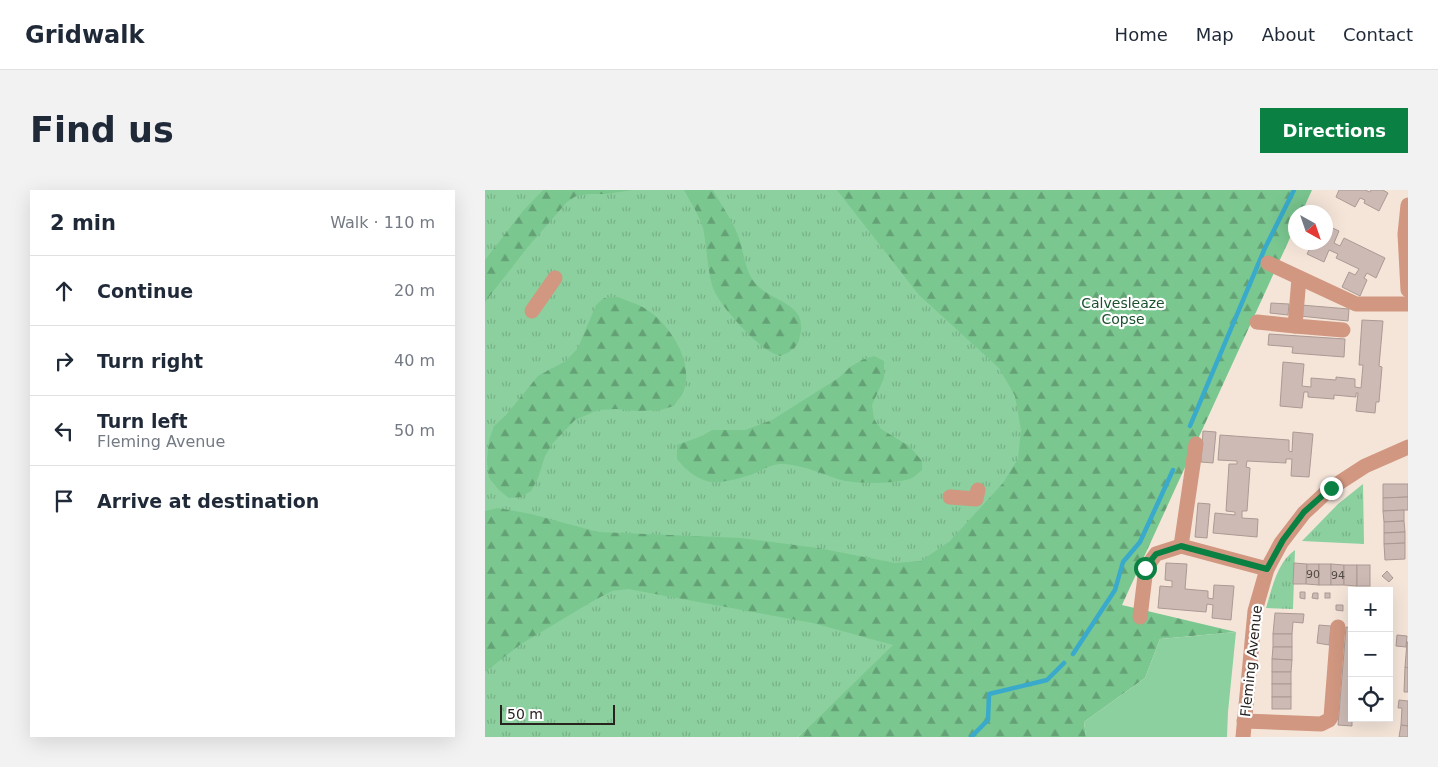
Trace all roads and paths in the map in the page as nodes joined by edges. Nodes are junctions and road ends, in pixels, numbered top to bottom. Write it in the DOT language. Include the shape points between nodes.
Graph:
graph roads {
  1 [pos="1408,205"];
  2 [pos="1407,234"];
  3 [pos="1268,264"];
  4 [pos="555,278"];
  5 [pos="1299,278"];
  6 [pos="1408,290"];
  7 [pos="1408,304"];
  8 [pos="532,311"];
  9 [pos="1257,322"];
  10 [pos="1295,326"];
  11 [pos="1343,330"];
  12 [pos="1196,444"];
  13 [pos="1408,447"];
  14 [pos="978,490"];
  15 [pos="950,497"];
  16 [pos="1181,546"];
  17 [pos="1267,569"];
  18 [pos="1140,617"];
  19 [pos="1339,627"];
  20 [pos="1244,721"];
  21 [pos="1243,737"];
  1 -- 2 [label="street"];
  2 -- 6 [label="street"];
  3 -- 5 [label="street"];
  4 -- 8 [label="street"];
  5 -- 7 [label="street" via="1356,304"];
  5 -- 10 [label="street"];
  9 -- 10 [label="street"];
  10 -- 11 [label="street"];
  12 -- 16 [label="street"];
  13 -- 17 [label="street, Fleming Avenue" via="1365,466 1331,488 1304,512"];
  14 -- 15 [label="street" via="976,499"];
  16 -- 17 [label="street"];
  16 -- 18 [label="street" via="1156,554 1145,568"];
  17 -- 20 [label="street, Fleming Avenue" via="1255,610"];
  19 -- 20 [label="street" via="1329,720 1321,724"];
  20 -- 21 [label="street, Fleming Avenue"];
}
